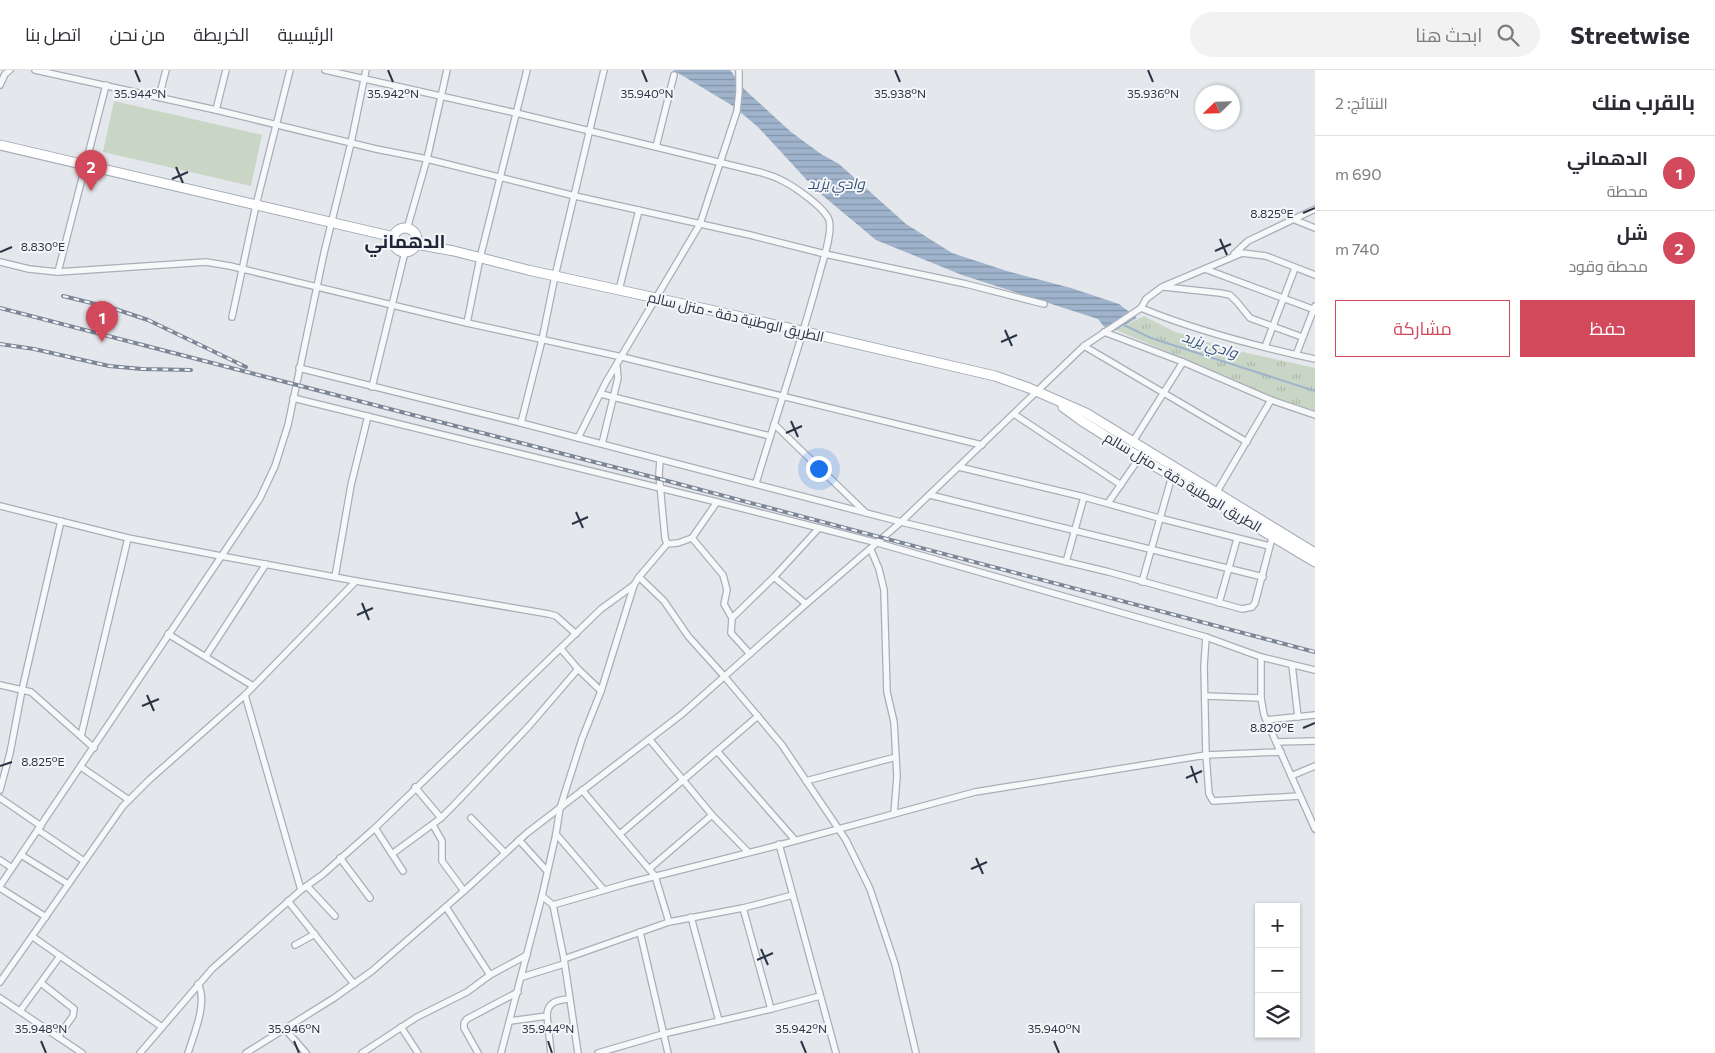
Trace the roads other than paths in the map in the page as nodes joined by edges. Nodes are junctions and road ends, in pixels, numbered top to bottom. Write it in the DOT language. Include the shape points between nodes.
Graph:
graph roads {
  1 [pos="10,70"];
  2 [pos="35,70"];
  3 [pos="166,70"];
  4 [pos="226,70"];
  5 [pos="290,70"];
  6 [pos="325,70"];
  7 [pos="366,70"];
  8 [pos="447,70"];
  9 [pos="527,70"];
  10 [pos="604,70"];
  11 [pos="739,73"];
  12 [pos="674,75"];
  13 [pos="364,80"];
  14 [pos="106,84"];
  15 [pos="0,85"];
  16 [pos="440,96"];
  17 [pos="159,97"];
  18 [pos="216,110"];
  19 [pos="516,113"];
  20 [pos="276,125"];
  21 [pos="590,132"];
  22 [pos="351,143"];
  23 [pos="0,145"];
  24 [pos="656,147"];
  25 [pos="428,159"];
  26 [pos="721,162"];
  27 [pos="85,165"];
  28 [pos="501,177"];
  29 [pos="575,196"];
  30 [pos="256,205"];
  31 [pos="1315,209"];
  32 [pos="639,210"];
  33 [pos="1295,220"];
  34 [pos="331,223"];
  35 [pos="700,224"];
  36 [pos="1315,228"];
  37 [pos="407,229"];
  38 [pos="394,237"];
  39 [pos="416,244"];
  40 [pos="405,252"];
  41 [pos="824,254"];
  42 [pos="1232,256"];
  43 [pos="480,258"];
  44 [pos="0,262"];
  45 [pos="1295,268"];
  46 [pos="243,269"];
  47 [pos="1205,269"];
  48 [pos="58,272"];
  49 [pos="1315,275"];
  50 [pos="554,276"];
  51 [pos="318,286"];
  52 [pos="1162,287"];
  53 [pos="619,290"];
  54 [pos="655,298"];
  55 [pos="1284,298"];
  56 [pos="1044,304"];
  57 [pos="393,305"];
  58 [pos="1140,308"];
  59 [pos="1315,308"];
  60 [pos="232,318"];
  61 [pos="467,323"];
  62 [pos="1273,327"];
  63 [pos="804,332"];
  64 [pos="1105,332"];
  65 [pos="1302,337"];
  66 [pos="542,340"];
  67 [pos="1084,346"];
  68 [pos="1265,347"];
  69 [pos="1296,355"];
  70 [pos="622,357"];
  71 [pos="1315,358"];
  72 [pos="1184,362"];
  73 [pos="616,367"];
  74 [pos="299,368"];
  75 [pos="372,387"];
  76 [pos="1038,392"];
  77 [pos="1163,393"];
  78 [pos="601,394"];
  79 [pos="783,396"];
  80 [pos="612,397"];
  81 [pos="293,398"];
  82 [pos="1271,400"];
  83 [pos="1014,414"];
  84 [pos="1315,414"];
  85 [pos="368,416"];
  86 [pos="522,423"];
  87 [pos="774,424"];
  88 [pos="770,436"];
  89 [pos="578,438"];
  90 [pos="1247,442"];
  91 [pos="602,444"];
  92 [pos="982,446"];
  93 [pos="1130,446"];
  94 [pos="1140,457"];
  95 [pos="660,460"];
  96 [pos="959,467"];
  97 [pos="1172,476"];
  98 [pos="756,484"];
  99 [pos="1121,485"];
  100 [pos="661,488"];
  101 [pos="930,495"];
  102 [pos="1214,496"];
  103 [pos="1084,497"];
  104 [pos="717,502"];
  105 [pos="1108,503"];
  106 [pos="0,506"];
  107 [pos="866,513"];
  108 [pos="1159,518"];
  109 [pos="61,520"];
  110 [pos="901,522"];
  111 [pos="820,528"];
  112 [pos="1074,531"];
  113 [pos="1274,532"];
  114 [pos="128,538"];
  115 [pos="692,538"];
  116 [pos="1237,539"];
  117 [pos="878,543"];
  118 [pos="667,544"];
  119 [pos="1269,546"];
  120 [pos="870,550"];
  121 [pos="1152,550"];
  122 [pos="1315,553"];
  123 [pos="221,556"];
  124 [pos="1066,562"];
  125 [pos="1315,562"];
  126 [pos="266,564"];
  127 [pos="1228,569"];
  128 [pos="335,577"];
  129 [pos="639,577"];
  130 [pos="774,577"];
  131 [pos="1262,577"];
  132 [pos="356,582"];
  133 [pos="1142,582"];
  134 [pos="634,585"];
  135 [pos="1219,603"];
  136 [pos="806,604"];
  137 [pos="732,618"];
  138 [pos="168,634"];
  139 [pos="576,634"];
  140 [pos="1206,637"];
  141 [pos="561,649"];
  142 [pos="750,654"];
  143 [pos="206,656"];
  144 [pos="1261,657"];
  145 [pos="1292,665"];
  146 [pos="578,669"];
  147 [pos="1315,670"];
  148 [pos="724,676"];
  149 [pos="0,684"];
  150 [pos="253,686"];
  151 [pos="22,690"];
  152 [pos="601,691"];
  153 [pos="245,695"];
  154 [pos="1205,696"];
  155 [pos="1261,698"];
  156 [pos="1315,715"];
  157 [pos="758,716"];
  158 [pos="1298,717"];
  159 [pos="1266,720"];
  160 [pos="81,736"];
  161 [pos="650,740"];
  162 [pos="1315,741"];
  163 [pos="1276,742"];
  164 [pos="94,748"];
  165 [pos="717,751"];
  166 [pos="1281,752"];
  167 [pos="1206,755"];
  168 [pos="896,757"];
  169 [pos="81,766"];
  170 [pos="1315,766"];
  171 [pos="1291,776"];
  172 [pos="683,780"];
  173 [pos="806,781"];
  174 [pos="416,787"];
  175 [pos="0,790"];
  176 [pos="582,790"];
  177 [pos="1300,796"];
  178 [pos="0,798"];
  179 [pos="129,800"];
  180 [pos="560,808"];
  181 [pos="1315,808"];
  182 [pos="1307,812"];
  183 [pos="712,814"];
  184 [pos="894,814"];
  185 [pos="441,818"];
  186 [pos="471,818"];
  187 [pos="433,825"];
  188 [pos="40,828"];
  189 [pos="375,828"];
  190 [pos="838,829"];
  191 [pos="1315,829"];
  192 [pos="556,834"];
  193 [pos="620,834"];
  194 [pos="519,840"];
  195 [pos="795,840"];
  196 [pos="779,844"];
  197 [pos="748,852"];
  198 [pos="505,853"];
  199 [pos="392,854"];
  200 [pos="21,855"];
  201 [pos="340,858"];
  202 [pos="0,860"];
  203 [pos="84,860"];
  204 [pos="12,868"];
  205 [pos="650,869"];
  206 [pos="403,871"];
  207 [pos="547,871"];
  208 [pos="655,876"];
  209 [pos="68,884"];
  210 [pos="307,886"];
  211 [pos="0,887"];
  212 [pos="300,890"];
  213 [pos="604,890"];
  214 [pos="464,891"];
  215 [pos="793,895"];
  216 [pos="542,896"];
  217 [pos="370,898"];
  218 [pos="288,901"];
  219 [pos="553,905"];
  220 [pos="446,907"];
  221 [pos="743,908"];
  222 [pos="335,916"];
  223 [pos="46,917"];
  224 [pos="691,917"];
  225 [pos="669,922"];
  226 [pos="640,932"];
  227 [pos="315,934"];
  228 [pos="33,937"];
  229 [pos="295,945"];
  230 [pos="527,955"];
  231 [pos="60,956"];
  232 [pos="564,961"];
  233 [pos="490,975"];
  234 [pos="522,977"];
  235 [pos="0,982"];
  236 [pos="41,983"];
  237 [pos="198,984"];
  238 [pos="354,984"];
  239 [pos="518,992"];
  240 [pos="820,996"];
  241 [pos="0,998"];
  242 [pos="569,999"];
  243 [pos="771,1009"];
  244 [pos="20,1011"];
  245 [pos="547,1016"];
  246 [pos="510,1020"];
  247 [pos="719,1021"];
  248 [pos="162,1027"];
  249 [pos="401,1027"];
  250 [pos="285,1029"];
  251 [pos="664,1034"];
  252 [pos="58,1037"];
  253 [pos="80,1052"];
  254 [pos="140,1053"];
  255 [pos="188,1053"];
  256 [pos="246,1053"];
  257 [pos="306,1053"];
  258 [pos="362,1053"];
  259 [pos="418,1053"];
  260 [pos="478,1053"];
  261 [pos="501,1053"];
  262 [pos="552,1053"];
  263 [pos="578,1053"];
  264 [pos="598,1053"];
  265 [pos="668,1053"];
  266 [pos="836,1053"];
  267 [pos="916,1053"];
  1 -- 15 [label="street"];
  2 -- 14 [label="street"];
  3 -- 17 [label="street"];
  4 -- 18 [label="street"];
  5 -- 20 [label="street"];
  6 -- 13 [label="street"];
  7 -- 13 [label="street"];
  8 -- 16 [label="street"];
  9 -- 19 [label="street"];
  10 -- 21 [label="street"];
  11 -- 26 [label="street" via="736,111"];
  12 -- 24 [label="street"];
  13 -- 16 [label="street"];
  13 -- 22 [label="street"];
  14 -- 17 [label="street"];
  14 -- 27 [label="street"];
  16 -- 19 [label="street"];
  16 -- 25 [label="street"];
  17 -- 18 [label="street"];
  18 -- 20 [label="street"];
  19 -- 21 [label="street"];
  19 -- 28 [label="street"];
  20 -- 22 [label="street"];
  20 -- 30 [label="street"];
  21 -- 24 [label="street"];
  21 -- 29 [label="street"];
  22 -- 25 [label="street"];
  22 -- 34 [label="street"];
  23 -- 27 [label="main road"];
  24 -- 26 [label="street"];
  25 -- 28 [label="street"];
  25 -- 37 [label="street"];
  26 -- 35 [label="street"];
  26 -- 41 [label="street" via="784,181 818,206 830,222"];
  27 -- 30 [label="main road"];
  27 -- 48 [label="street"];
  28 -- 29 [label="street"];
  28 -- 43 [label="street"];
  29 -- 32 [label="street"];
  29 -- 50 [label="street"];
  30 -- 34 [label="main road"];
  30 -- 46 [label="street"];
  31 -- 33 [label="street"];
  32 -- 35 [label="street"];
  32 -- 53 [label="street"];
  33 -- 36 [label="street"];
  33 -- 42 [label="street" via="1248,241"];
  34 -- 38 [label="main road"];
  34 -- 51 [label="street"];
  35 -- 41 [label="street"];
  35 -- 54 [label="street"];
  37 -- 38 [label="main road" via="399,230"];
  37 -- 39 [label="main road" via="415,234"];
  38 -- 40 [label="main road" via="396,248"];
  39 -- 40 [label="main road"];
  39 -- 43 [label="main road, الطريق الوطنية دقة - منزل سالم"];
  40 -- 57 [label="street"];
  41 -- 56 [label="street"];
  41 -- 63 [label="street"];
  42 -- 45 [label="street" via="1250,253 1266,256"];
  42 -- 47 [label="street"];
  43 -- 50 [label="main road, الطريق الوطنية دقة - منزل سالم"];
  43 -- 61 [label="street"];
  44 -- 48 [label="street"];
  45 -- 49 [label="street"];
  45 -- 55 [label="street"];
  46 -- 48 [label="street" via="206,262"];
  46 -- 51 [label="street"];
  46 -- 60 [label="street"];
  47 -- 52 [label="street"];
  47 -- 55 [label="street"];
  50 -- 53 [label="main road, الطريق الوطنية دقة - منزل سالم"];
  50 -- 66 [label="street"];
  51 -- 57 [label="street"];
  51 -- 74 [label="street"];
  52 -- 58 [label="street"];
  52 -- 62 [label="street" via="1230,295 1250,318"];
  53 -- 54 [label="main road, الطريق الوطنية دقة - منزل سالم"];
  54 -- 63 [label="main road, الطريق الوطنية دقة - منزل سالم"];
  54 -- 70 [label="street"];
  55 -- 59 [label="street"];
  55 -- 62 [label="street"];
  57 -- 61 [label="street"];
  57 -- 75 [label="street"];
  58 -- 64 [label="street"];
  58 -- 68 [label="street" via="1183,325"];
  59 -- 65 [label="street"];
  61 -- 66 [label="street"];
  62 -- 65 [label="street"];
  62 -- 68 [label="street"];
  63 -- 76 [label="main road, الطريق الوطنية دقة - منزل سالم" via="995,376"];
  63 -- 79 [label="street"];
  64 -- 67 [label="street"];
  64 -- 72 [label="street"];
  65 -- 69 [label="street"];
  66 -- 70 [label="street"];
  66 -- 86 [label="street"];
  67 -- 76 [label="street"];
  67 -- 77 [label="street"];
  68 -- 69 [label="street"];
  69 -- 71 [label="street"];
  70 -- 73 [label="street"];
  70 -- 79 [label="street"];
  72 -- 77 [label="street"];
  72 -- 82 [label="street"];
  73 -- 78 [label="street"];
  73 -- 80 [label="street" via="618,378"];
  74 -- 75 [label="street"];
  74 -- 81 [label="street"];
  75 -- 86 [label="street"];
  76 -- 83 [label="street"];
  76 -- 93 [label="main road, الطريق الوطنية دقة - منزل سالم" via="1086,414"];
  77 -- 90 [label="street"];
  77 -- 93 [label="street"];
  78 -- 80 [label="street"];
  78 -- 89 [label="street"];
  79 -- 87 [label="street"];
  79 -- 92 [label="street"];
  80 -- 88 [label="street"];
  80 -- 91 [label="street"];
  81 -- 85 [label="street"];
  81 -- 123 [label="street" via="275,466 260,498"];
  82 -- 84 [label="street"];
  82 -- 90 [label="street"];
  83 -- 92 [label="street"];
  83 -- 99 [label="street"];
  85 -- 100 [label="street"];
  85 -- 128 [label="street" via="351,486"];
  86 -- 89 [label="street"];
  87 -- 88 [label="street"];
  87 -- 107 [label="street"];
  88 -- 98 [label="street"];
  89 -- 91 [label="street"];
  90 -- 102 [label="street"];
  91 -- 95 [label="street"];
  92 -- 96 [label="street"];
  93 -- 94 [label="main road, الطريق الوطنية دقة - منزل سالم"];
  93 -- 102 [label="main road, الطريق الوطنية دقة - منزل سالم"];
  94 -- 97 [label="main road, الطريق الوطنية دقة - منزل سالم"];
  94 -- 99 [label="street"];
  95 -- 98 [label="street"];
  95 -- 100 [label="street"];
  96 -- 101 [label="street"];
  96 -- 103 [label="street"];
  97 -- 102 [label="main road, الطريق الوطنية دقة - منزل سالم"];
  97 -- 108 [label="street"];
  98 -- 107 [label="street"];
  99 -- 105 [label="street"];
  100 -- 104 [label="street"];
  100 -- 118 [label="street"];
  101 -- 110 [label="street"];
  101 -- 112 [label="street"];
  102 -- 113 [label="main road, الطريق الوطنية دقة - منزل سالم"];
  103 -- 105 [label="street"];
  103 -- 112 [label="street"];
  104 -- 111 [label="street"];
  104 -- 115 [label="street"];
  105 -- 108 [label="street"];
  106 -- 109 [label="street"];
  107 -- 110 [label="street"];
  108 -- 116 [label="street"];
  108 -- 121 [label="street"];
  109 -- 114 [label="street"];
  109 -- 151 [label="street"];
  110 -- 117 [label="street"];
  110 -- 124 [label="street"];
  111 -- 117 [label="street"];
  111 -- 130 [label="street"];
  112 -- 121 [label="street"];
  112 -- 124 [label="street"];
  113 -- 119 [label="street"];
  113 -- 122 [label="main road, الطريق الوطنية دقة - منزل سالم"];
  113 -- 125 [label="main road, الطريق الوطنية دقة - منزل سالم"];
  114 -- 123 [label="street"];
  114 -- 160 [label="street"];
  115 -- 118 [label="street"];
  115 -- 137 [label="street" via="723,575 727,585 724,604"];
  116 -- 119 [label="street"];
  116 -- 127 [label="street"];
  117 -- 120 [label="street"];
  117 -- 140 [label="street"];
  118 -- 129 [label="street"];
  119 -- 131 [label="street"];
  120 -- 136 [label="street"];
  120 -- 168 [label="street" via="884,590 888,692"];
  121 -- 127 [label="street"];
  121 -- 133 [label="street"];
  123 -- 126 [label="street"];
  123 -- 138 [label="street"];
  124 -- 133 [label="street"];
  126 -- 128 [label="street"];
  126 -- 143 [label="street"];
  127 -- 131 [label="street"];
  127 -- 135 [label="street"];
  128 -- 132 [label="street"];
  129 -- 134 [label="street"];
  129 -- 148 [label="street" via="664,601 688,636"];
  130 -- 136 [label="street"];
  130 -- 137 [label="street"];
  131 -- 135 [label="street" via="1256,603 1252,607 1242,609"];
  132 -- 139 [label="street" via="549,614 556,616"];
  132 -- 150 [label="street"];
  133 -- 135 [label="street"];
  134 -- 139 [label="street" via="601,609"];
  134 -- 152 [label="street"];
  136 -- 142 [label="street"];
  137 -- 142 [label="street" via="731,633"];
  138 -- 143 [label="street"];
  138 -- 164 [label="street"];
  139 -- 141 [label="street"];
  140 -- 144 [label="street"];
  140 -- 154 [label="street"];
  141 -- 146 [label="street"];
  141 -- 174 [label="street"];
  142 -- 148 [label="street"];
  143 -- 150 [label="street"];
  144 -- 145 [label="street"];
  144 -- 155 [label="street"];
  145 -- 147 [label="street"];
  145 -- 158 [label="street"];
  146 -- 152 [label="street"];
  146 -- 185 [label="street" via="529,726"];
  148 -- 157 [label="street"];
  148 -- 161 [label="street"];
  149 -- 151 [label="street"];
  150 -- 153 [label="street"];
  151 -- 160 [label="street" via="34,694"];
  151 -- 175 [label="street"];
  152 -- 180 [label="street"];
  153 -- 179 [label="street"];
  153 -- 212 [label="street"];
  154 -- 155 [label="street"];
  154 -- 167 [label="street"];
  155 -- 159 [label="street"];
  156 -- 158 [label="street"];
  157 -- 165 [label="street"];
  157 -- 173 [label="street"];
  158 -- 159 [label="street"];
  159 -- 163 [label="street"];
  160 -- 164 [label="street"];
  161 -- 172 [label="street"];
  161 -- 176 [label="street"];
  162 -- 163 [label="street"];
  163 -- 166 [label="street"];
  164 -- 169 [label="street"];
  165 -- 172 [label="street"];
  165 -- 195 [label="street"];
  166 -- 167 [label="street"];
  166 -- 171 [label="street"];
  167 -- 177 [label="street" via="1209,794 1213,801"];
  167 -- 184 [label="street" via="975,792"];
  168 -- 173 [label="street"];
  168 -- 184 [label="street"];
  169 -- 179 [label="street"];
  169 -- 188 [label="street"];
  170 -- 171 [label="street"];
  171 -- 177 [label="street"];
  172 -- 183 [label="street"];
  172 -- 193 [label="street"];
  173 -- 190 [label="street"];
  174 -- 185 [label="street"];
  174 -- 189 [label="street"];
  176 -- 180 [label="street"];
  176 -- 193 [label="street"];
  177 -- 182 [label="street"];
  178 -- 188 [label="street"];
  179 -- 203 [label="street"];
  180 -- 192 [label="street"];
  180 -- 194 [label="street"];
  181 -- 182 [label="street"];
  182 -- 191 [label="street"];
  183 -- 197 [label="street"];
  183 -- 205 [label="street"];
  184 -- 190 [label="street"];
  185 -- 187 [label="street"];
  186 -- 198 [label="street"];
  187 -- 199 [label="street"];
  187 -- 214 [label="street" via="442,841 442,861"];
  188 -- 200 [label="street"];
  188 -- 203 [label="street"];
  189 -- 199 [label="street"];
  189 -- 201 [label="street"];
  190 -- 195 [label="street"];
  190 -- 267 [label="street" via="870,889 895,964"];
  192 -- 207 [label="street"];
  192 -- 213 [label="street"];
  193 -- 205 [label="street"];
  194 -- 198 [label="street"];
  194 -- 207 [label="street"];
  195 -- 196 [label="street"];
  196 -- 197 [label="street"];
  196 -- 215 [label="street"];
  197 -- 208 [label="street"];
  198 -- 214 [label="street"];
  199 -- 206 [label="street"];
  200 -- 204 [label="street"];
  200 -- 209 [label="street"];
  201 -- 210 [label="street"];
  201 -- 217 [label="street"];
  202 -- 204 [label="street"];
  203 -- 209 [label="street"];
  204 -- 211 [label="street"];
  205 -- 208 [label="street"];
  207 -- 216 [label="street"];
  208 -- 213 [label="street"];
  208 -- 225 [label="street"];
  209 -- 223 [label="street"];
  210 -- 212 [label="street"];
  210 -- 222 [label="street"];
  211 -- 223 [label="street"];
  212 -- 218 [label="street"];
  213 -- 219 [label="street"];
  214 -- 220 [label="street"];
  215 -- 221 [label="street"];
  215 -- 240 [label="street"];
  216 -- 219 [label="street"];
  216 -- 230 [label="street"];
  218 -- 227 [label="street"];
  218 -- 237 [label="street"];
  219 -- 232 [label="street"];
  220 -- 233 [label="street"];
  220 -- 238 [label="street"];
  221 -- 224 [label="street"];
  221 -- 243 [label="street"];
  223 -- 228 [label="street"];
  224 -- 225 [label="street"];
  224 -- 247 [label="street"];
  225 -- 226 [label="street"];
  226 -- 232 [label="street"];
  226 -- 251 [label="street"];
  227 -- 229 [label="street"];
  227 -- 238 [label="street"];
  228 -- 231 [label="street"];
  228 -- 235 [label="street"];
  230 -- 233 [label="street"];
  230 -- 234 [label="street"];
  231 -- 236 [label="street"];
  231 -- 248 [label="street"];
  232 -- 234 [label="street"];
  232 -- 242 [label="street"];
  233 -- 249 [label="street" via="467,992"];
  234 -- 239 [label="street"];
  236 -- 244 [label="street"];
  236 -- 252 [label="street" via="74,1009 73,1016"];
  237 -- 248 [label="street"];
  237 -- 255 [label="street" via="202,1002"];
  238 -- 250 [label="street"];
  239 -- 246 [label="street"];
  239 -- 260 [label="street" via="464,1023"];
  240 -- 243 [label="street"];
  240 -- 266 [label="street"];
  241 -- 244 [label="street"];
  242 -- 245 [label="street" via="552,1003"];
  242 -- 263 [label="street"];
  243 -- 247 [label="street"];
  244 -- 252 [label="street"];
  245 -- 246 [label="street"];
  245 -- 262 [label="street"];
  246 -- 261 [label="street"];
  247 -- 251 [label="street"];
  248 -- 254 [label="street"];
  249 -- 258 [label="street"];
  249 -- 259 [label="street"];
  250 -- 256 [label="street"];
  250 -- 257 [label="street"];
  251 -- 264 [label="street"];
  251 -- 265 [label="street"];
  252 -- 253 [label="street"];
}
